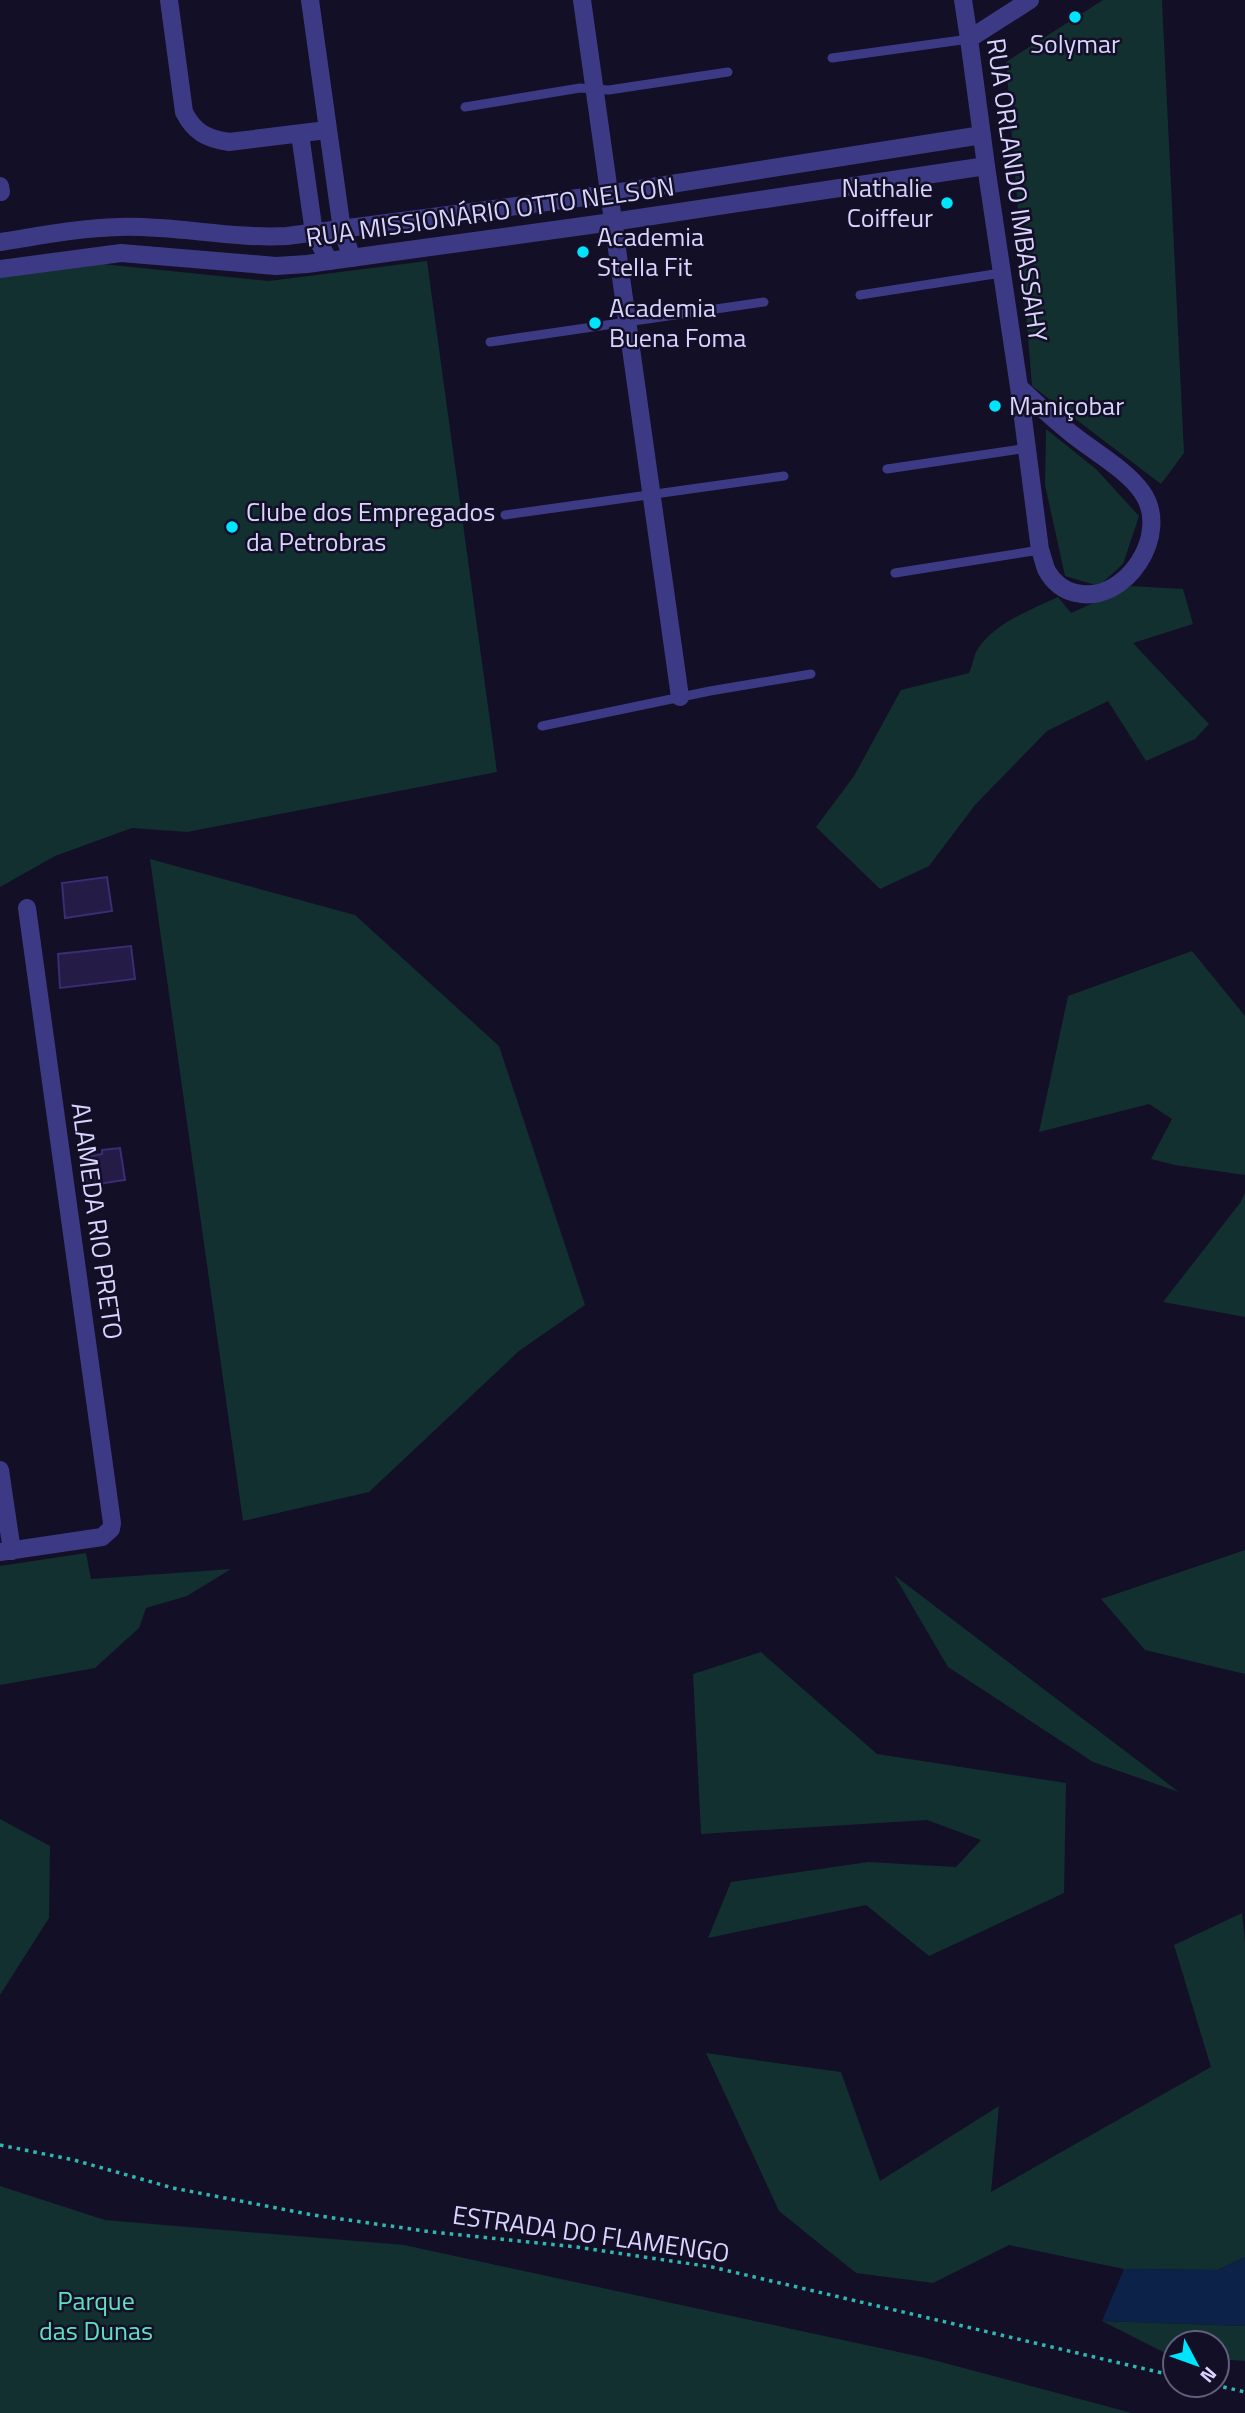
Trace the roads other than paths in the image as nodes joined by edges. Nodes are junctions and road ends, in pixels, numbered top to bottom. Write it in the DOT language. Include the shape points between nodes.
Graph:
graph roads {
  1 [pos="169,0"];
  2 [pos="310,0"];
  3 [pos="582,0"];
  4 [pos="963,0"];
  5 [pos="1030,0"];
  6 [pos="969,39"];
  7 [pos="832,58"];
  8 [pos="728,72"];
  9 [pos="595,90"];
  10 [pos="465,107"];
  11 [pos="327,130"];
  12 [pos="300,134"];
  13 [pos="982,135"];
  14 [pos="986,166"];
  15 [pos="0,186"];
  16 [pos="1,192"];
  17 [pos="608,194"];
  18 [pos="612,222"];
  19 [pos="342,230"];
  20 [pos="314,233"];
  21 [pos="0,242"];
  22 [pos="352,258"];
  23 [pos="329,261"];
  24 [pos="0,269"];
  25 [pos="1001,273"];
  26 [pos="860,295"];
  27 [pos="764,302"];
  28 [pos="627,321"];
  29 [pos="490,342"];
  30 [pos="1019,387"];
  31 [pos="1028,448"];
  32 [pos="887,469"];
  33 [pos="784,476"];
  34 [pos="651,495"];
  35 [pos="505,515"];
  36 [pos="1040,550"];
  37 [pos="895,573"];
  38 [pos="811,674"];
  39 [pos="680,697"];
  40 [pos="542,726"];
  41 [pos="27,908"];
  42 [pos="0,1470"];
  43 [pos="6,1552"];
  1 -- 12 [label="street" via="184,112 191,125 200,134 229,142"];
  2 -- 11 [label="street"];
  3 -- 9 [label="street"];
  4 -- 6 [label="street, RUA ORLANDO IMBASSAHY"];
  5 -- 6 [label="street"];
  6 -- 7 [label="lane"];
  6 -- 13 [label="street, RUA ORLANDO IMBASSAHY"];
  8 -- 9 [label="lane"];
  9 -- 10 [label="lane" via="580,88"];
  9 -- 17 [label="street"];
  11 -- 12 [label="street"];
  11 -- 19 [label="street"];
  12 -- 20 [label="street"];
  13 -- 14 [label="street, RUA ORLANDO IMBASSAHY"];
  13 -- 17 [label="street, RUA MISSIONÁRIO OTTO NELSON"];
  14 -- 18 [label="street, RUA MISSIONÁRIO OTTO NELSON"];
  14 -- 25 [label="street, RUA ORLANDO IMBASSAHY"];
  15 -- 16 [label="street"];
  17 -- 18 [label="street"];
  17 -- 19 [label="street, RUA MISSIONÁRIO OTTO NELSON"];
  18 -- 22 [label="street, RUA MISSIONÁRIO OTTO NELSON"];
  18 -- 28 [label="street"];
  19 -- 20 [label="street, RUA MISSIONÁRIO OTTO NELSON"];
  19 -- 22 [label="street"];
  20 -- 21 [label="street, RUA MISSIONÁRIO OTTO NELSON" via="262,238 118,227"];
  20 -- 23 [label="street"];
  22 -- 23 [label="street, RUA MISSIONÁRIO OTTO NELSON"];
  23 -- 24 [label="street, RUA MISSIONÁRIO OTTO NELSON" via="276,266 121,253"];
  25 -- 26 [label="lane"];
  25 -- 30 [label="street, RUA ORLANDO IMBASSAHY"];
  27 -- 28 [label="lane"];
  28 -- 29 [label="lane"];
  28 -- 34 [label="street"];
  30 -- 31 [label="street, RUA ORLANDO IMBASSAHY"];
  30 -- 36 [label="street, RUA ORLANDO IMBASSAHY" via="1133,481 1150,506 1147,547 1136,567 1106,592 1089,596 1069,592 1047,571"];
  31 -- 32 [label="lane"];
  31 -- 36 [label="street, RUA ORLANDO IMBASSAHY"];
  33 -- 34 [label="lane"];
  34 -- 35 [label="lane"];
  34 -- 39 [label="street"];
  36 -- 37 [label="lane"];
  38 -- 39 [label="lane"];
  39 -- 40 [label="lane"];
  41 -- 43 [label="street, ALAMEDA RIO PRETO" via="112,1523 102,1537"];
  42 -- 43 [label="street"];
}
